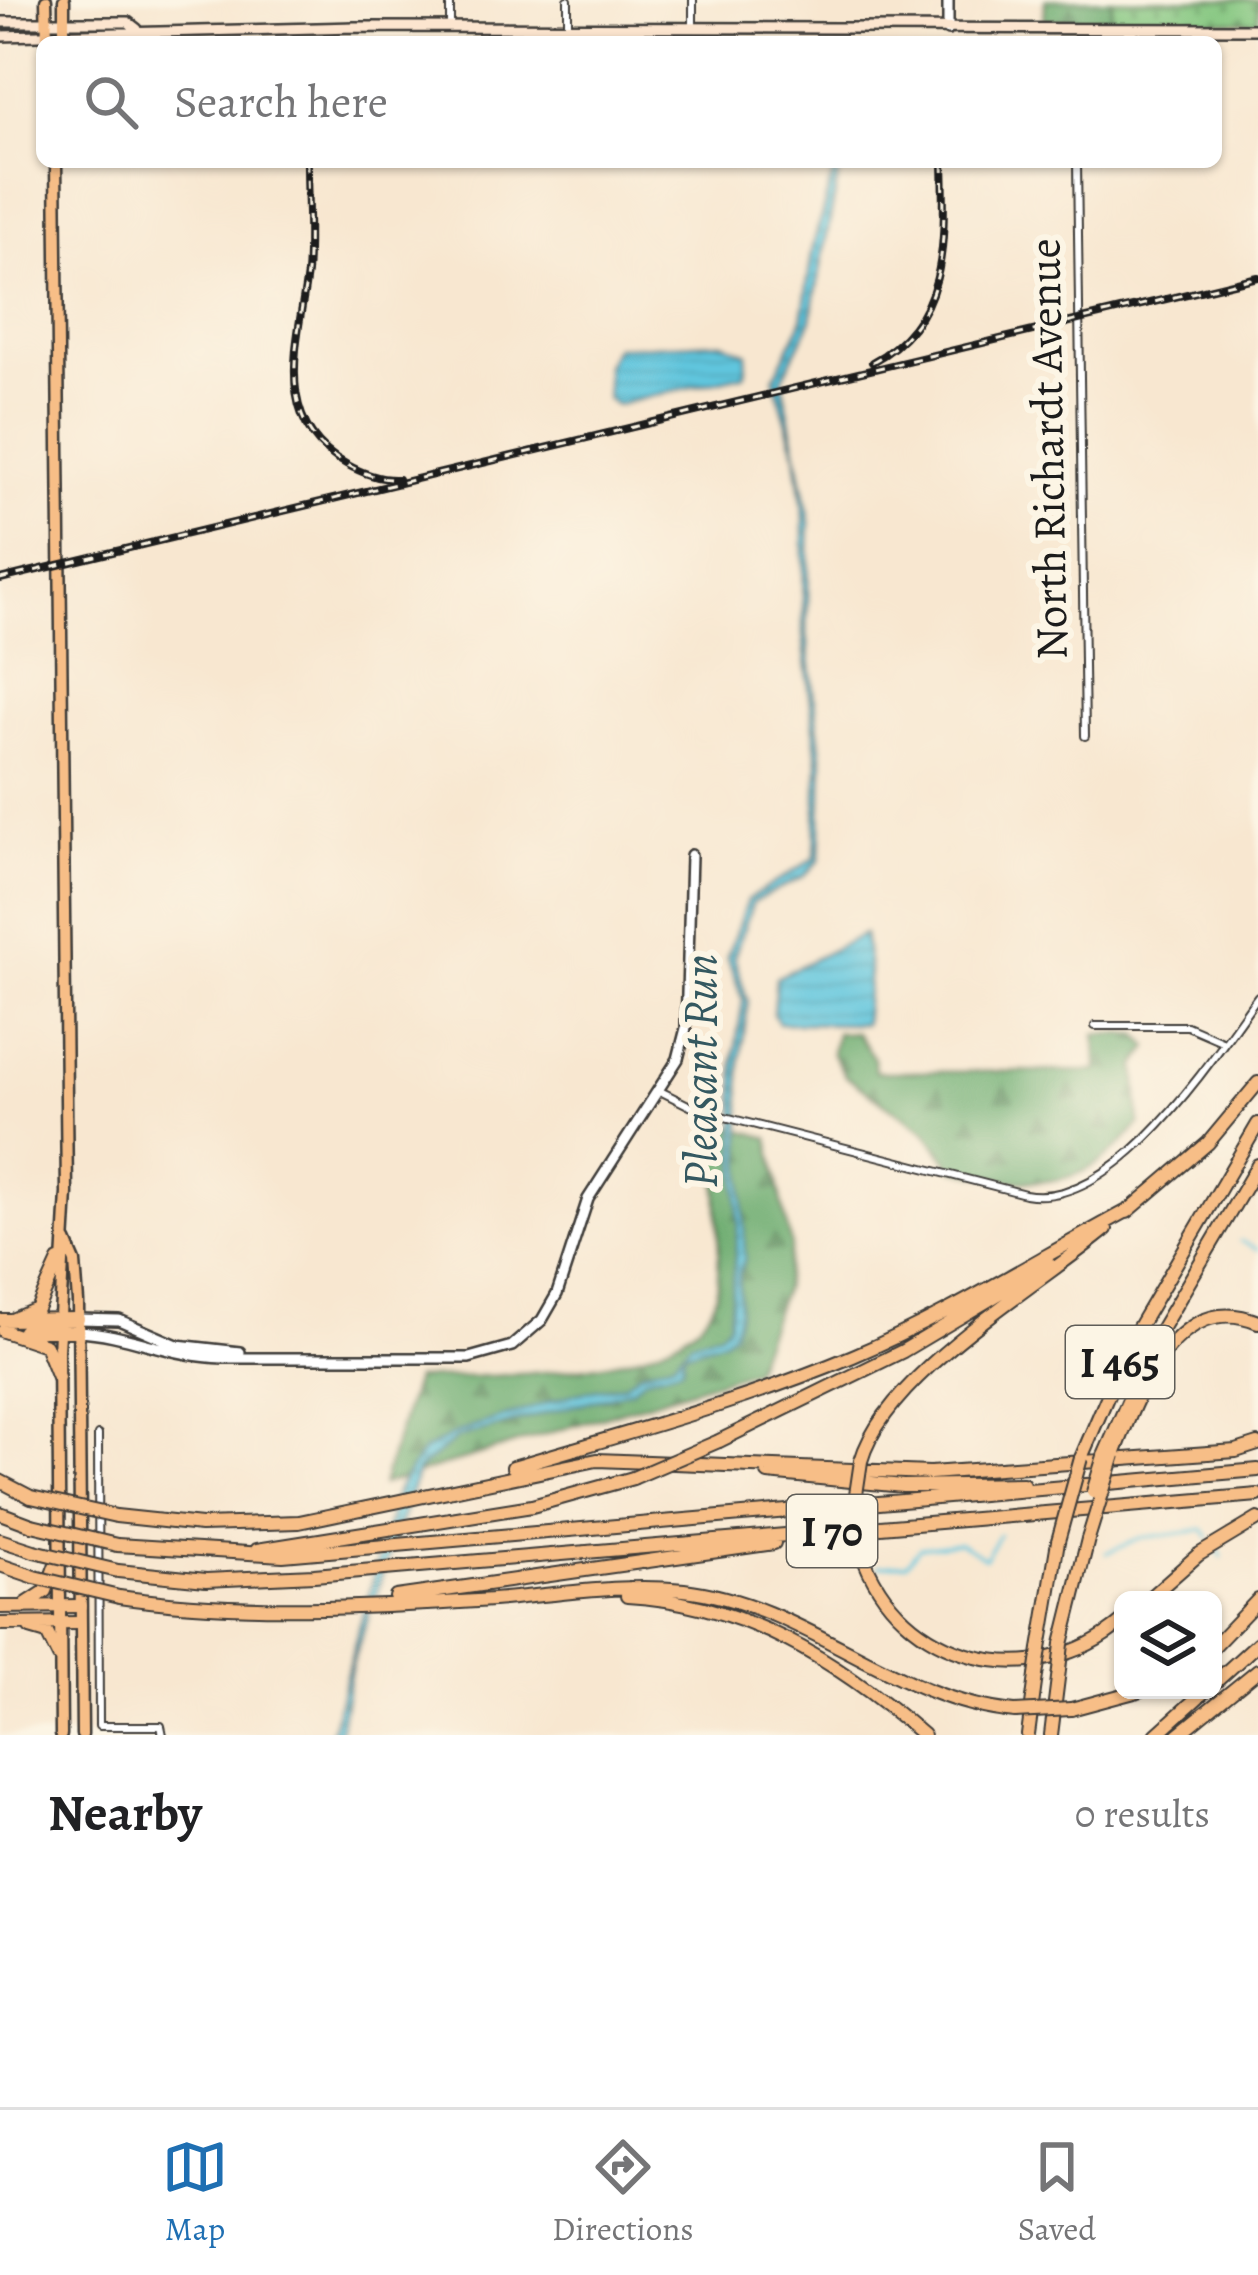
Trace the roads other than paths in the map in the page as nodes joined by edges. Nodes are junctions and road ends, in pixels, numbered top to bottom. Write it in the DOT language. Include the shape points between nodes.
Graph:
graph roads {
  1 [pos="46,0"];
  2 [pos="64,0"];
  3 [pos="450,0"];
  4 [pos="568,0"];
  5 [pos="693,0"];
  6 [pos="948,0"];
  7 [pos="0,22"];
  8 [pos="450,27"];
  9 [pos="1258,29"];
  10 [pos="568,30"];
  11 [pos="693,30"];
  12 [pos="948,30"];
  13 [pos="46,33"];
  14 [pos="64,33"];
  15 [pos="0,36"];
  16 [pos="1075,36"];
  17 [pos="56,168"];
  18 [pos="1076,168"];
  19 [pos="1085,736"];
  20 [pos="691,854"];
  21 [pos="1258,996"];
  22 [pos="1095,1026"];
  23 [pos="1224,1042"];
  24 [pos="1258,1083"];
  25 [pos="660,1091"];
  26 [pos="1258,1124"];
  27 [pos="1258,1165"];
  28 [pos="1129,1210"];
  29 [pos="66,1240"];
  30 [pos="1092,1240"];
  31 [pos="59,1261"];
  32 [pos="1258,1322"];
  33 [pos="59,1325"];
  34 [pos="77,1325"];
  35 [pos="3,1326"];
  36 [pos="58,1377"];
  37 [pos="98,1435"];
  38 [pos="1258,1444"];
  39 [pos="1109,1455"];
  40 [pos="671,1461"];
  41 [pos="1258,1470"];
  42 [pos="0,1485"];
  43 [pos="1063,1486"];
  44 [pos="431,1495"];
  45 [pos="1258,1495"];
  46 [pos="0,1513"];
  47 [pos="1258,1519"];
  48 [pos="837,1531"];
  49 [pos="0,1540"];
  50 [pos="60,1553"];
  51 [pos="232,1554"];
  52 [pos="0,1565"];
  53 [pos="1158,1591"];
  54 [pos="576,1594"];
  55 [pos="395,1600"];
  56 [pos="1258,1600"];
  57 [pos="0,1606"];
  58 [pos="20,1606"];
  59 [pos="61,1606"];
  60 [pos="80,1606"];
  61 [pos="79,1623"];
  62 [pos="0,1624"];
  63 [pos="17,1624"];
  64 [pos="61,1624"];
  65 [pos="1114,1628"];
  66 [pos="1222,1638"];
  67 [pos="1258,1643"];
  68 [pos="59,1658"];
  69 [pos="1258,1670"];
  70 [pos="1222,1676"];
  71 [pos="1114,1697"];
  72 [pos="1196,1699"];
  73 [pos="61,1735"];
  74 [pos="82,1735"];
  75 [pos="163,1735"];
  76 [pos="923,1735"];
  77 [pos="1028,1735"];
  78 [pos="1051,1735"];
  79 [pos="1156,1735"];
  80 [pos="1178,1735"];
  1 -- 13 [label="main road"];
  2 -- 14 [label="main road"];
  3 -- 8 [label="street"];
  4 -- 10 [label="street"];
  5 -- 11 [label="street"];
  6 -- 12 [label="street"];
  7 -- 13 [label="main road"];
  8 -- 10 [label="main road"];
  8 -- 14 [label="main road" via="137,29 128,22"];
  9 -- 16 [label="main road"];
  10 -- 11 [label="main road"];
  11 -- 12 [label="main road"];
  12 -- 16 [label="main road"];
  13 -- 14 [label="main road"];
  13 -- 15 [label="main road"];
  17 -- 29 [label="main road"];
  18 -- 19 [label="street, North Richardt Avenue"];
  20 -- 25 [label="street" via="685,1035"];
  21 -- 23 [label="street"];
  22 -- 23 [label="street" via="1187,1026"];
  23 -- 25 [label="street" via="1139,1142 1059,1195 1024,1194 752,1124"];
  24 -- 28 [label="highway" via="1208,1143"];
  25 -- 34 [label="street" via="588,1199 552,1305 519,1342 469,1358 264,1355 177,1345 126,1322"];
  26 -- 77 [label="highway, I 465, bridge" via="1133,1336 1082,1458 1058,1541"];
  27 -- 39 [label="highway, I 465" via="1156,1338"];
  28 -- 30 [label="highway"];
  28 -- 44 [label="highway" via="957,1307 842,1360"];
  29 -- 31 [label="main road"];
  29 -- 34 [label="main road" via="75,1262"];
  30 -- 51 [label="highway, bridge" via="903,1351 633,1478 553,1502"];
  30 -- 65 [label="highway, bridge" via="906,1386 874,1425 854,1508 878,1588 941,1646 1016,1664 1057,1658"];
  31 -- 33 [label="main road"];
  31 -- 35 [label="highway" via="37,1309"];
  32 -- 39 [label="highway" via="1216,1316 1181,1333"];
  33 -- 34 [label="highway"];
  33 -- 35 [label="highway"];
  33 -- 36 [label="main road"];
  34 -- 60 [label="main road"];
  35 -- 36 [label="highway" via="45,1345"];
  36 -- 50 [label="main road"];
  37 -- 75 [label="street" via="99,1726 161,1726"];
  38 -- 40 [label="highway" via="961,1472"];
  39 -- 78 [label="highway, I 465, bridge" via="1062,1644"];
  40 -- 43 [label="highway" via="880,1485"];
  40 -- 44 [label="highway" via="567,1463"];
  41 -- 43 [label="highway, I 70"];
  42 -- 44 [label="highway, bridge" via="183,1525 264,1525"];
  43 -- 51 [label="highway, I 70"];
  45 -- 48 [label="highway, I 70"];
  46 -- 51 [label="highway, I 70, bridge" via="117,1545"];
  47 -- 53 [label="highway"];
  48 -- 49 [label="highway, I 70, bridge" via="219,1580 118,1571"];
  48 -- 55 [label="highway"];
  50 -- 58 [label="highway" via="46,1591"];
  50 -- 59 [label="main road"];
  52 -- 55 [label="highway, bridge" via="119,1597 233,1608"];
  54 -- 55 [label="highway"];
  54 -- 71 [label="highway, bridge" via="655,1588 735,1600 790,1619 921,1689 1016,1712"];
  54 -- 76 [label="highway" via="687,1602 742,1618 817,1655"];
  56 -- 66 [label="highway"];
  57 -- 58 [label="highway"];
  58 -- 59 [label="highway"];
  59 -- 60 [label="highway"];
  59 -- 64 [label="main road"];
  60 -- 61 [label="main road"];
  61 -- 64 [label="highway"];
  61 -- 74 [label="main road"];
  62 -- 63 [label="highway"];
  63 -- 64 [label="highway"];
  63 -- 68 [label="highway" via="47,1634"];
  64 -- 68 [label="main road"];
  67 -- 70 [label="highway"];
  68 -- 73 [label="main road"];
  69 -- 80 [label="highway"];
  72 -- 79 [label="highway"];
}
